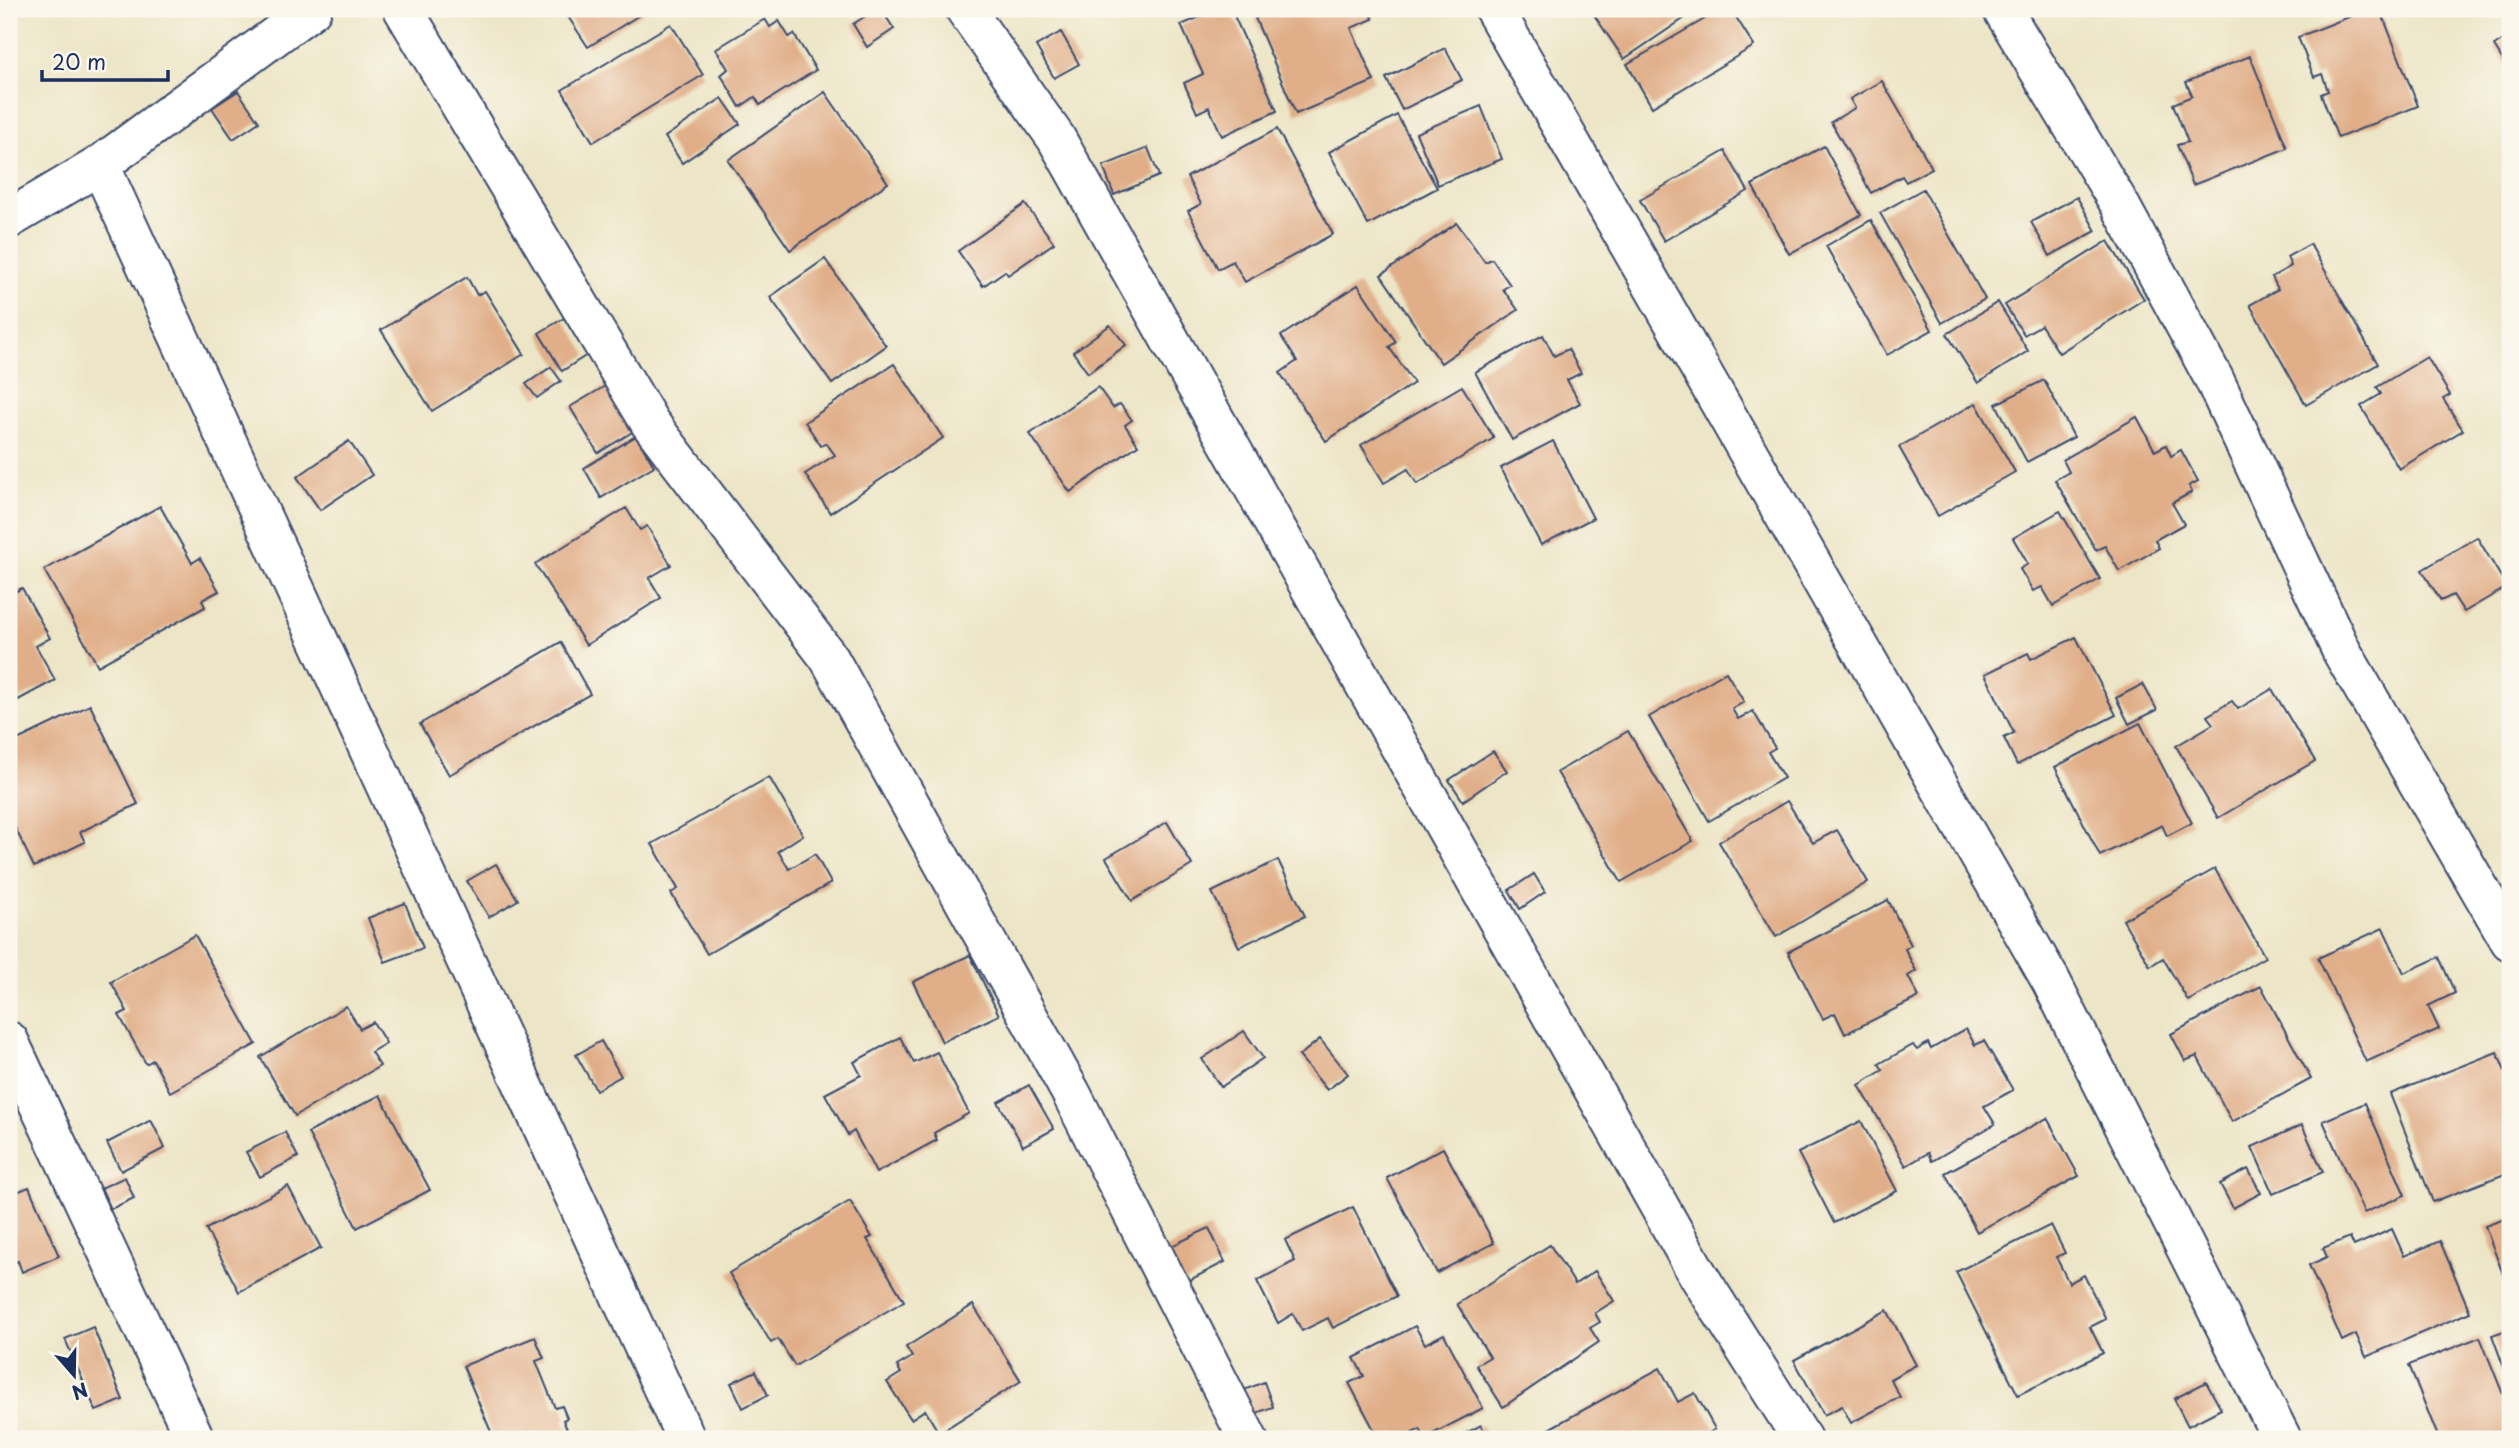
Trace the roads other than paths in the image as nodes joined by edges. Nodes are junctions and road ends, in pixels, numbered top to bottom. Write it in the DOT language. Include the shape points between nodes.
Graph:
graph roads {
  1 [pos="312,9"];
  2 [pos="403,9"];
  3 [pos="965,9"];
  4 [pos="1494,9"];
  5 [pos="2002,9"];
  6 [pos="100,165"];
  7 [pos="9,219"];
  8 [pos="2510,940"];
  9 [pos="9,1041"];
  10 [pos="195,1439"];
  11 [pos="686,1439"];
  12 [pos="1248,1439"];
  13 [pos="1802,1439"];
  14 [pos="2282,1439"];
  1 -- 6 [label="street"];
  2 -- 12 [label="street" via="649,423 829,658 1071,1093"];
  3 -- 13 [label="street" via="1056,138 1690,1261"];
  4 -- 14 [label="street" via="2051,981"];
  5 -- 8 [label="street" via="2120,205 2214,379 2342,652"];
  6 -- 7 [label="street"];
  6 -- 11 [label="street"];
  9 -- 10 [label="street"];
}
